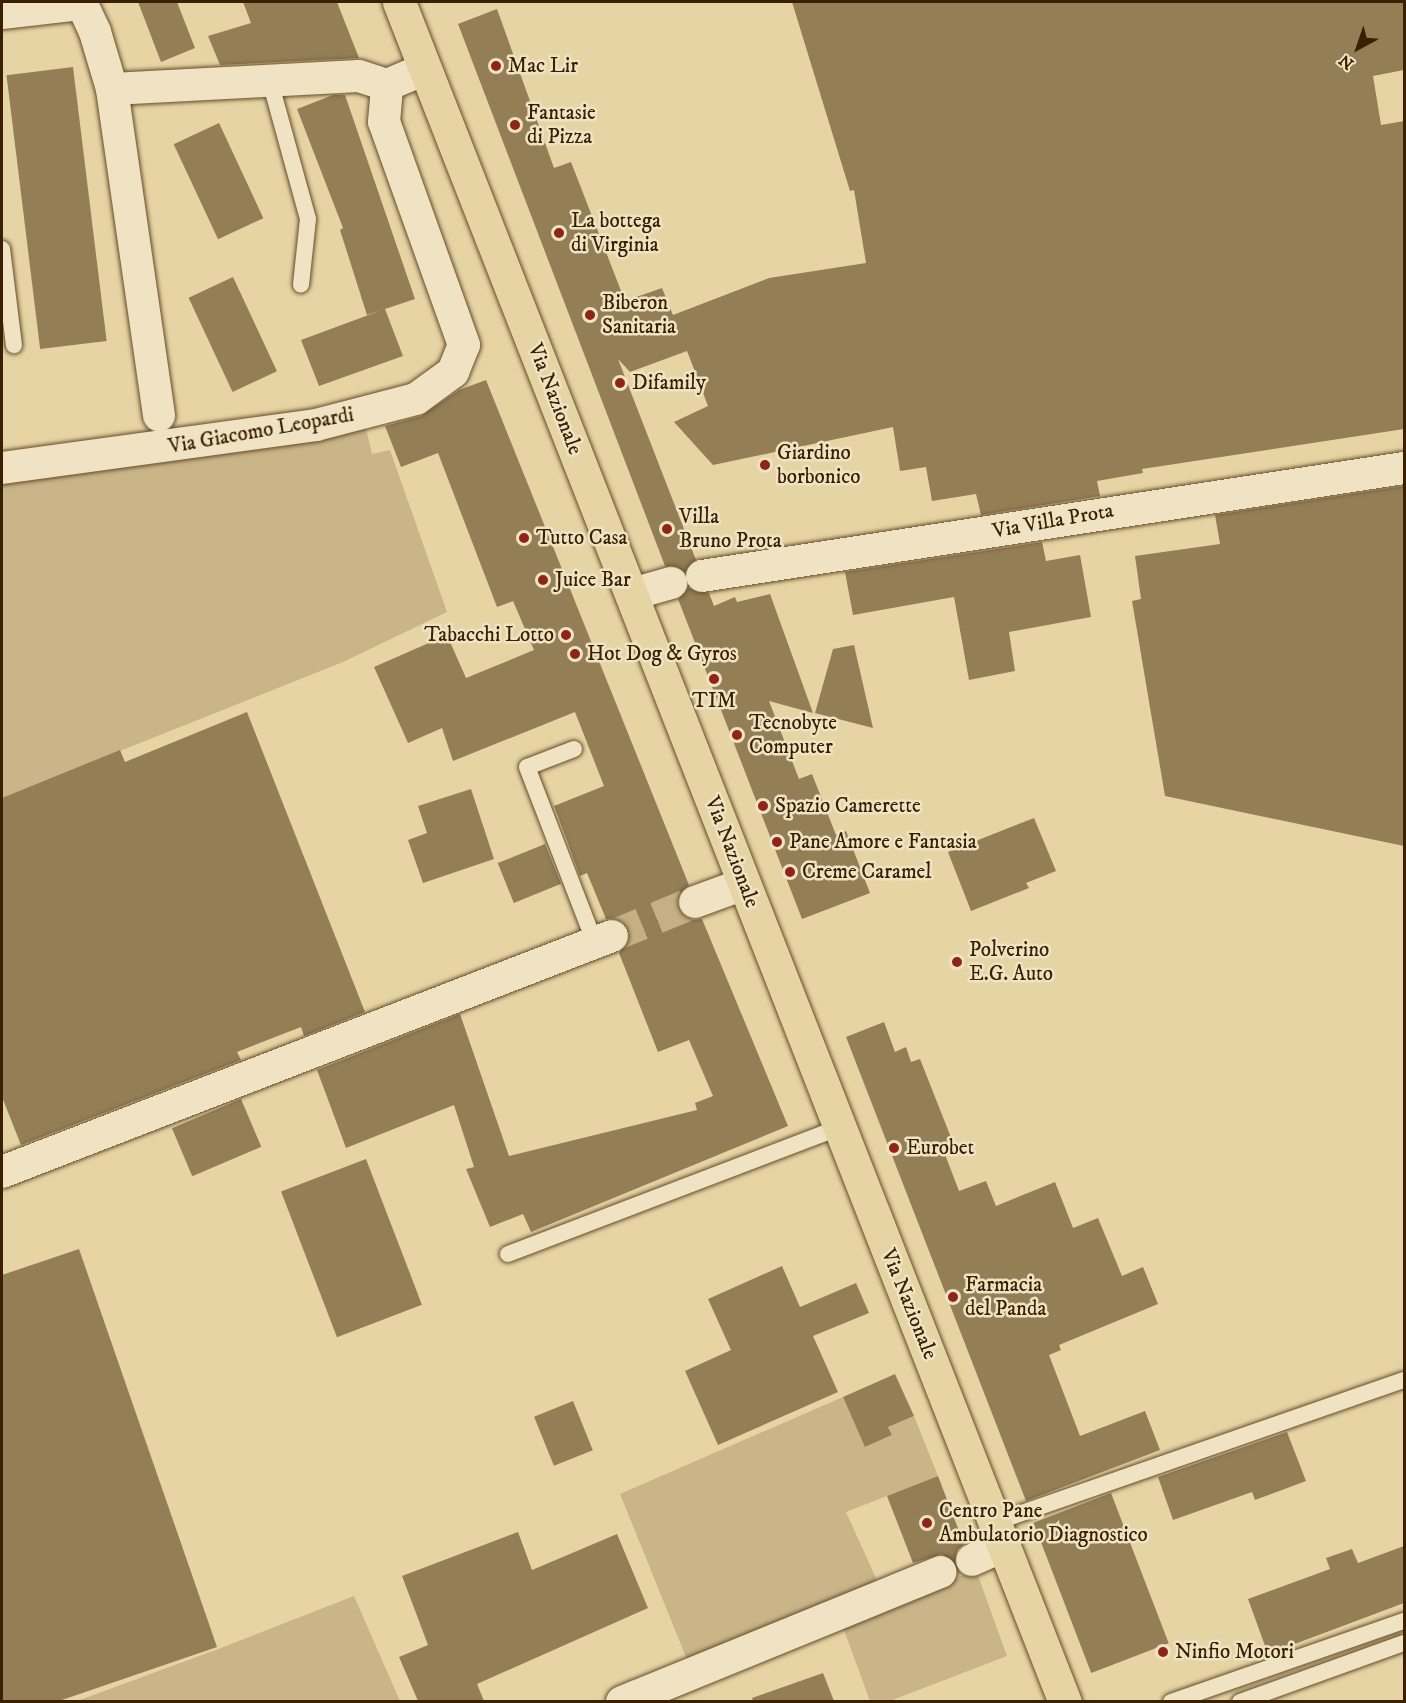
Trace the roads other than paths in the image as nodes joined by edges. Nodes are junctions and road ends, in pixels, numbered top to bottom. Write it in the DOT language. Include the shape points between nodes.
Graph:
graph roads {
  1 [pos="399,2"];
  2 [pos="2,13"];
  3 [pos="425,69"];
  4 [pos="270,81"];
  5 [pos="387,86"];
  6 [pos="112,89"];
  7 [pos="2,249"];
  8 [pos="301,285"];
  9 [pos="14,345"];
  10 [pos="159,416"];
  11 [pos="2,468"];
  12 [pos="1404,468"];
  13 [pos="702,576"];
  14 [pos="671,583"];
  15 [pos="632,594"];
  16 [pos="573,749"];
  17 [pos="744,884"];
  18 [pos="695,902"];
  19 [pos="604,939"];
  20 [pos="838,1128"];
  21 [pos="2,1172"];
  22 [pos="508,1254"];
  23 [pos="1404,1380"];
  24 [pos="1000,1534"];
  25 [pos="972,1560"];
  26 [pos="939,1572"];
  27 [pos="1404,1621"];
  28 [pos="1404,1643"];
  29 [pos="622,1701"];
  30 [pos="1065,1701"];
  31 [pos="1171,1701"];
  32 [pos="1240,1701"];
  1 -- 3 [label="main road, Via Nazionale"];
  2 -- 6 [label="street" via="82,4"];
  3 -- 5 [label="street"];
  3 -- 15 [label="main road, Via Nazionale"];
  4 -- 5 [label="street" via="358,76"];
  4 -- 6 [label="street"];
  4 -- 8 [label="lane" via="308,219"];
  5 -- 11 [label="street, Via Giacomo Leopardi" via="384,122 464,345 453,372 416,399 316,425"];
  6 -- 10 [label="street"];
  7 -- 9 [label="lane"];
  12 -- 13 [label="street, Via Villa Prota"];
  14 -- 15 [label="street"];
  15 -- 17 [label="main road, Via Nazionale"];
  16 -- 19 [label="lane" via="527,767"];
  17 -- 18 [label="street"];
  17 -- 20 [label="main road, Via Nazionale"];
  19 -- 21 [label="street"];
  20 -- 22 [label="lane"];
  20 -- 24 [label="main road, Via Nazionale"];
  23 -- 24 [label="lane"];
  24 -- 25 [label="street"];
  24 -- 30 [label="main road, Via Nazionale"];
  26 -- 29 [label="street"];
  27 -- 31 [label="lane"];
  28 -- 32 [label="lane"];
}
